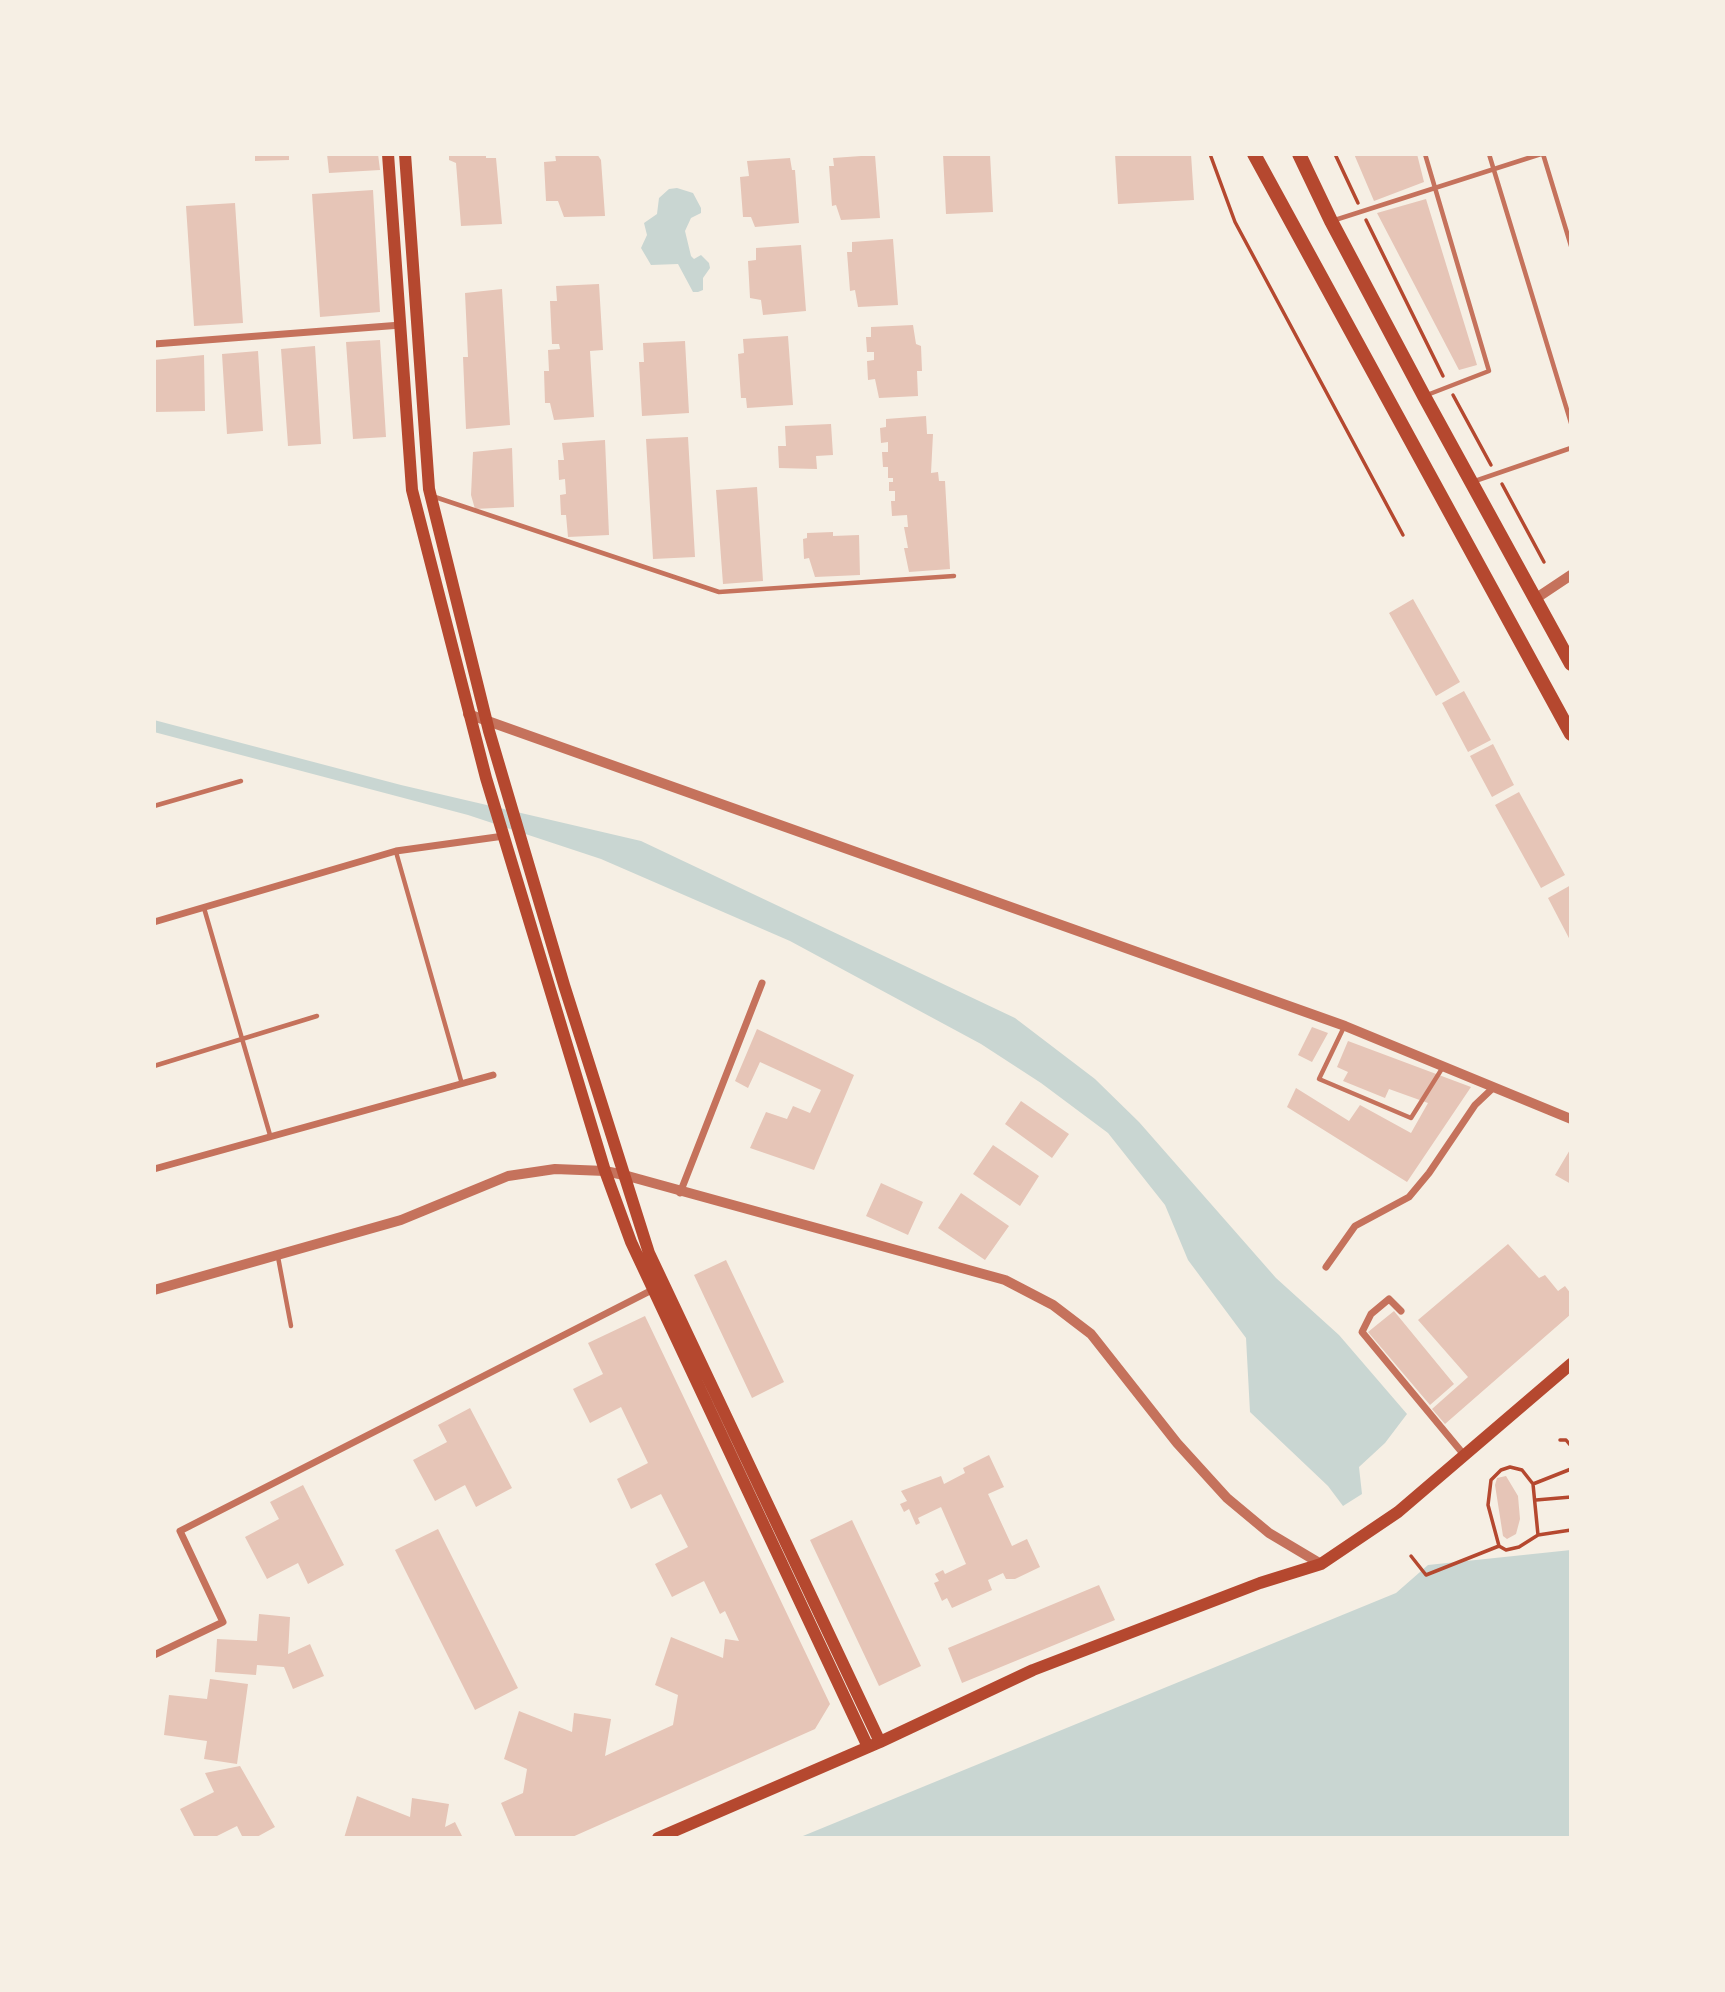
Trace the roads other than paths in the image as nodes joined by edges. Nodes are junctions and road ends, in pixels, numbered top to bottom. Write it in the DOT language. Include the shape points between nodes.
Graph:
graph roads {
  1 [pos="387,154"];
  2 [pos="405,154"];
  3 [pos="1254,154"];
  4 [pos="1299,154"];
  5 [pos="1425,154"];
  6 [pos="1489,154"];
  7 [pos="1542,154"];
  8 [pos="1493,168"];
  9 [pos="1436,186"];
  10 [pos="1331,221"];
  11 [pos="1571,246"];
  12 [pos="401,325"];
  13 [pos="154,344"];
  14 [pos="1423,396"];
  15 [pos="1571,423"];
  16 [pos="1571,448"];
  17 [pos="1471,482"];
  18 [pos="412,490"];
  19 [pos="430,496"];
  20 [pos="1571,575"];
  21 [pos="954,576"];
  22 [pos="1535,599"];
  23 [pos="1571,664"];
  24 [pos="468,714"];
  25 [pos="486,720"];
  26 [pos="1571,734"];
  27 [pos="241,781"];
  28 [pos="154,806"];
  29 [pos="505,836"];
  30 [pos="396,851"];
  31 [pos="204,907"];
  32 [pos="154,922"];
  33 [pos="762,983"];
  34 [pos="317,1016"];
  35 [pos="1345,1026"];
  36 [pos="154,1066"];
  37 [pos="1443,1066"];
  38 [pos="493,1075"];
  39 [pos="462,1084"];
  40 [pos="1494,1087"];
  41 [pos="1571,1119"];
  42 [pos="270,1135"];
  43 [pos="154,1169"];
  44 [pos="605,1171"];
  45 [pos="624,1175"];
  46 [pos="680,1193"];
  47 [pos="277,1256"];
  48 [pos="1326,1267"];
  49 [pos="658,1287"];
  50 [pos="154,1290"];
  51 [pos="1401,1311"];
  52 [pos="291,1326"];
  53 [pos="1571,1364"];
  54 [pos="1465,1456"];
  55 [pos="1321,1564"];
  56 [pos="154,1655"];
  57 [pos="880,1742"];
  58 [pos="868,1747"];
  59 [pos="658,1838"];
  1 -- 12 [label="main road"];
  2 -- 19 [label="main road"];
  3 -- 26 [label="main road"];
  4 -- 10 [label="main road"];
  5 -- 9 [label="lane"];
  6 -- 8 [label="lane"];
  7 -- 8 [label="lane"];
  7 -- 11 [label="lane"];
  8 -- 9 [label="lane"];
  8 -- 15 [label="lane"];
  9 -- 10 [label="lane"];
  9 -- 14 [label="lane" via="1489,372"];
  10 -- 14 [label="main road"];
  12 -- 13 [label="street"];
  12 -- 18 [label="main road"];
  14 -- 17 [label="main road"];
  16 -- 17 [label="lane"];
  17 -- 22 [label="main road"];
  18 -- 19 [label="lane"];
  18 -- 24 [label="main road"];
  19 -- 21 [label="lane" via="719,592"];
  19 -- 25 [label="main road"];
  20 -- 22 [label="street"];
  22 -- 23 [label="main road"];
  24 -- 25 [label="street"];
  24 -- 29 [label="main road"];
  25 -- 35 [label="street"];
  25 -- 45 [label="main road"];
  27 -- 28 [label="lane"];
  29 -- 30 [label="street"];
  29 -- 44 [label="main road"];
  30 -- 31 [label="street"];
  30 -- 39 [label="lane"];
  31 -- 32 [label="street"];
  31 -- 42 [label="lane"];
  33 -- 46 [label="street"];
  34 -- 36 [label="lane"];
  35 -- 37 [label="street"];
  35 -- 37 [label="lane" via="1318,1079 1410,1118"];
  37 -- 40 [label="street"];
  38 -- 39 [label="street"];
  39 -- 42 [label="street"];
  40 -- 41 [label="street"];
  40 -- 48 [label="street" via="1475,1105 1430,1174 1409,1197 1355,1226"];
  42 -- 43 [label="street"];
  44 -- 45 [label="street"];
  44 -- 47 [label="street" via="555,1169 508,1176 401,1220"];
  44 -- 49 [label="main road"];
  45 -- 46 [label="street"];
  45 -- 49 [label="main road"];
  46 -- 55 [label="street" via="1004,1280 1054,1305 1091,1334 1227,1498 1269,1533"];
  47 -- 50 [label="street"];
  47 -- 52 [label="lane"];
  49 -- 56 [label="street" via="180,1531 223,1622"];
  49 -- 57 [label="main road"];
  49 -- 58 [label="main road"];
  51 -- 54 [label="street" via="1389,1299 1371,1314 1362,1332"];
  53 -- 54 [label="main road"];
  54 -- 55 [label="main road" via="1398,1512"];
  55 -- 57 [label="main road" via="1033,1670"];
  57 -- 58 [label="main road"];
  58 -- 59 [label="main road"];
}
